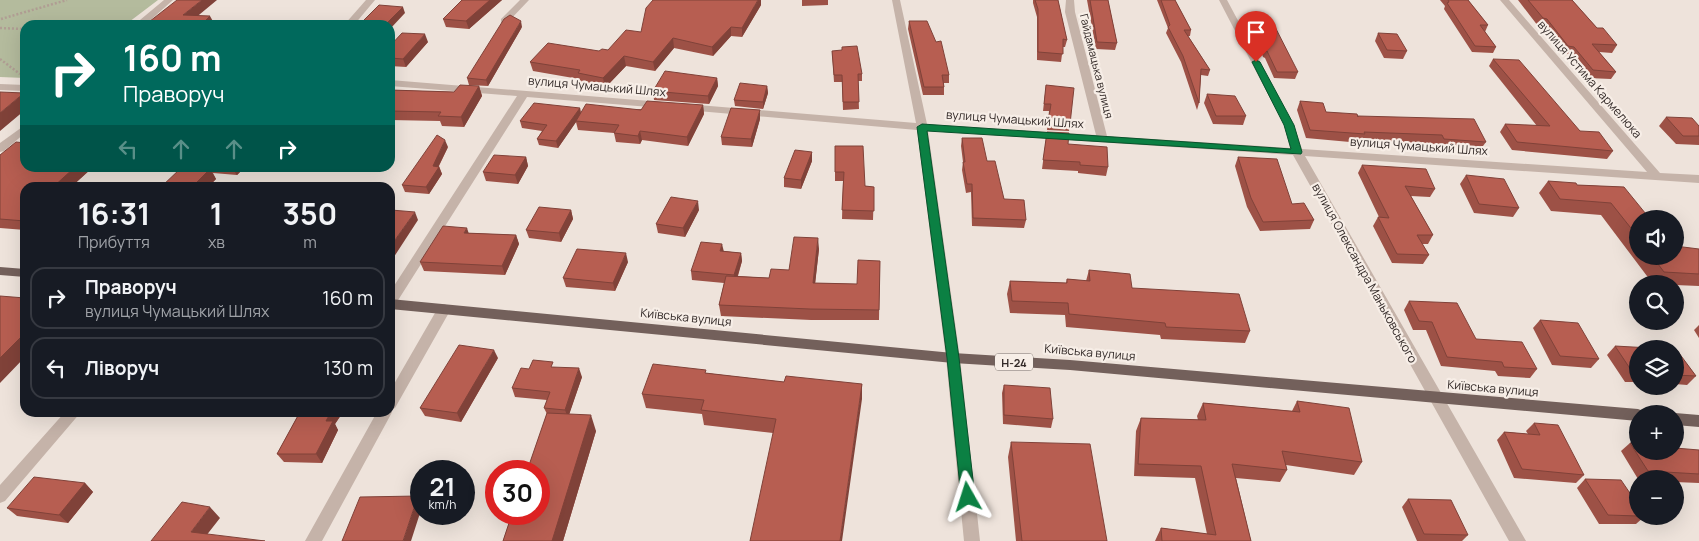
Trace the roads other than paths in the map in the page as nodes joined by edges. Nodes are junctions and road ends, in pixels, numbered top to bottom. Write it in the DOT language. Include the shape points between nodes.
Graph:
graph roads {
  1 [pos="169,0"];
  2 [pos="371,0"];
  3 [pos="525,0"];
  4 [pos="896,0"];
  5 [pos="1070,0"];
  6 [pos="1223,0"];
  7 [pos="1504,0"];
  8 [pos="145,20"];
  9 [pos="353,20"];
  10 [pos="504,21"];
  11 [pos="395,83"];
  12 [pos="0,87"];
  13 [pos="20,88"];
  14 [pos="524,94"];
  15 [pos="922,127"];
  16 [pos="20,132"];
  17 [pos="1102,138"];
  18 [pos="0,149"];
  19 [pos="1297,152"];
  20 [pos="1657,176"];
  21 [pos="1699,179"];
  22 [pos="0,270"];
  23 [pos="20,272"];
  24 [pos="395,295"];
  25 [pos="395,304"];
  26 [pos="444,309"];
  27 [pos="953,358"];
  28 [pos="395,395"];
  29 [pos="1435,398"];
  30 [pos="1629,415"];
  31 [pos="70,417"];
  32 [pos="382,417"];
  33 [pos="1684,420"];
  34 [pos="1699,421"];
  35 [pos="0,496"];
  36 [pos="313,541"];
  37 [pos="972,541"];
  38 [pos="1518,541"];
  1 -- 8 [label="street"];
  2 -- 9 [label="street"];
  3 -- 10 [label="street"];
  4 -- 15 [label="street"];
  5 -- 17 [label="street, Гайдамацька вулиця" via="1070,12"];
  6 -- 19 [label="street, вулиця Олександра Маньковського" via="1289,125"];
  7 -- 20 [label="street, вулиця Устима Кармелюка"];
  11 -- 14 [label="street, вулиця Чумацький Шлях"];
  12 -- 13 [label="street"];
  14 -- 15 [label="street, вулиця Чумацький Шлях"];
  14 -- 24 [label="street"];
  15 -- 17 [label="street, вулиця Чумацький Шлях"];
  15 -- 27 [label="street"];
  16 -- 18 [label="street"];
  17 -- 19 [label="street, вулиця Чумацький Шлях"];
  19 -- 20 [label="street, вулиця Чумацький Шлях"];
  19 -- 29 [label="street, вулиця Олександра Маньковського"];
  20 -- 21 [label="street, вулиця Чумацький Шлях"];
  22 -- 23 [label="main road"];
  25 -- 26 [label="main road, Київська вулиця / Н-24"];
  26 -- 27 [label="main road, Київська вулиця / Н-24"];
  26 -- 28 [label="street"];
  27 -- 29 [label="main road, Київська вулиця / Н-24" via="1070,365"];
  27 -- 37 [label="street"];
  29 -- 30 [label="main road, Київська вулиця / Н-24"];
  29 -- 38 [label="street, вулиця Олександра Маньковського"];
  31 -- 35 [label="street"];
  32 -- 36 [label="street"];
  33 -- 34 [label="main road"];
}
